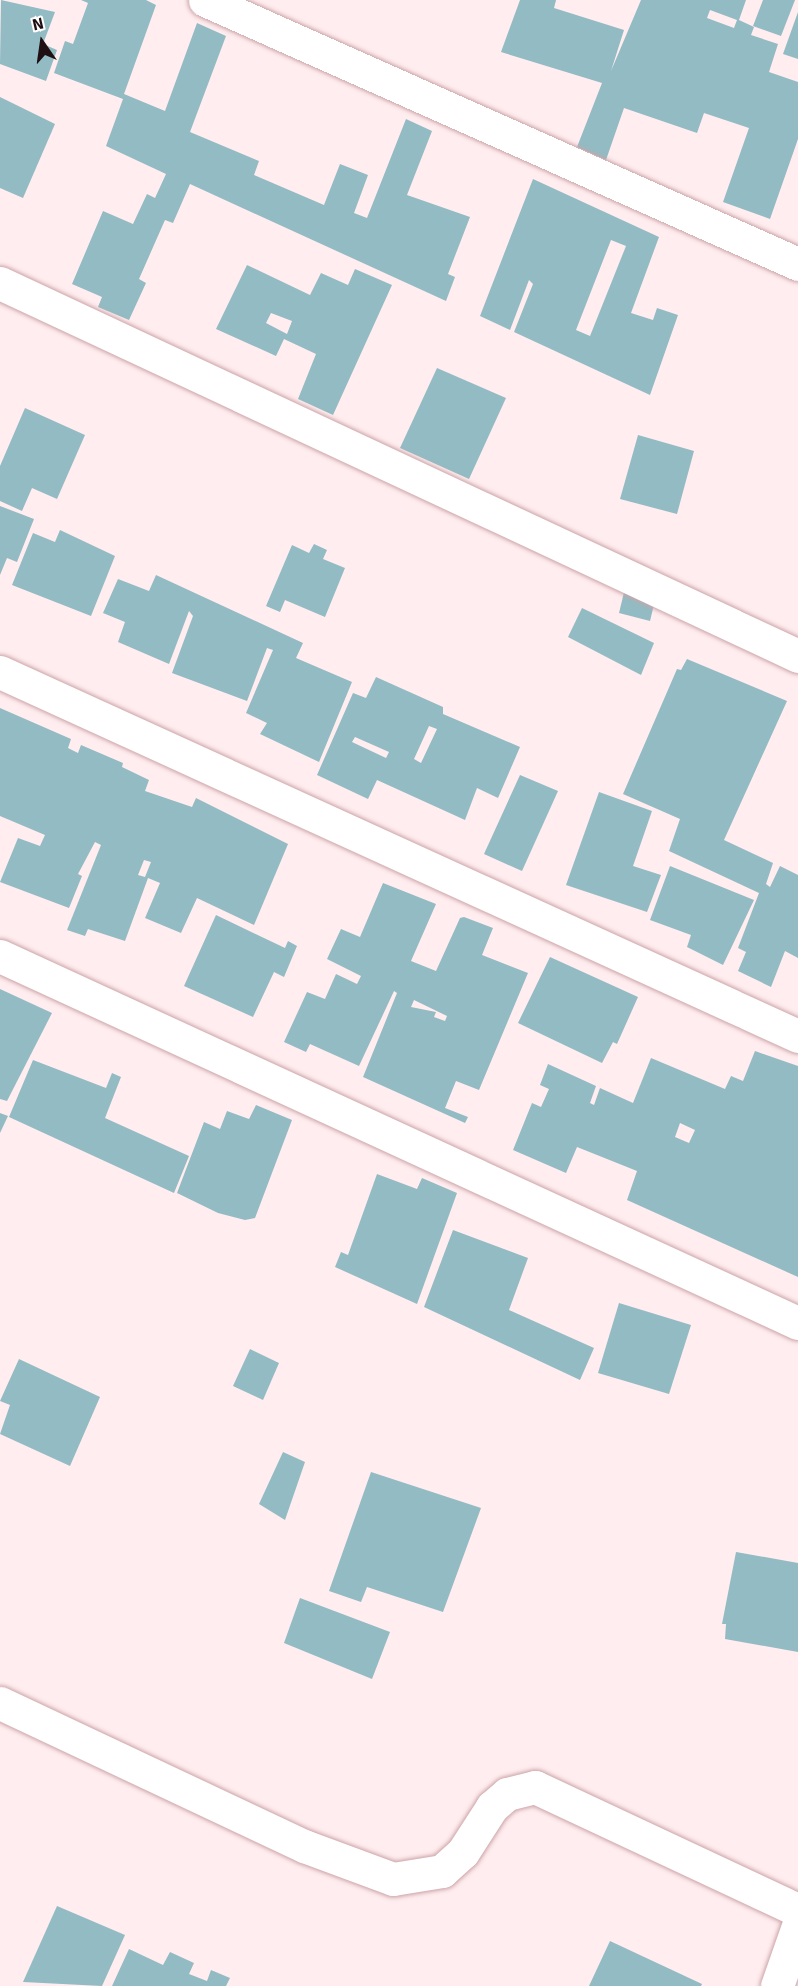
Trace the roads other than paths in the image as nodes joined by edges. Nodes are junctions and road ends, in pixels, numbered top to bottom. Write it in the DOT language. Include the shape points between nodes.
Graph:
graph roads {
  1 [pos="205,0"];
  2 [pos="798,264"];
  3 [pos="0,283"];
  4 [pos="798,656"];
  5 [pos="0,672"];
  6 [pos="0,956"];
  7 [pos="798,1036"];
  8 [pos="798,1323"];
  9 [pos="0,1702"];
  10 [pos="798,1910"];
  11 [pos="798,1926"];
  12 [pos="777,1986"];
  1 -- 2 [label="street"];
  3 -- 4 [label="street"];
  5 -- 7 [label="street"];
  6 -- 8 [label="street"];
  9 -- 10 [label="street" via="303,1846 393,1880 442,1871 463,1852 492,1807 507,1794 535,1786"];
  11 -- 12 [label="street"];
}
